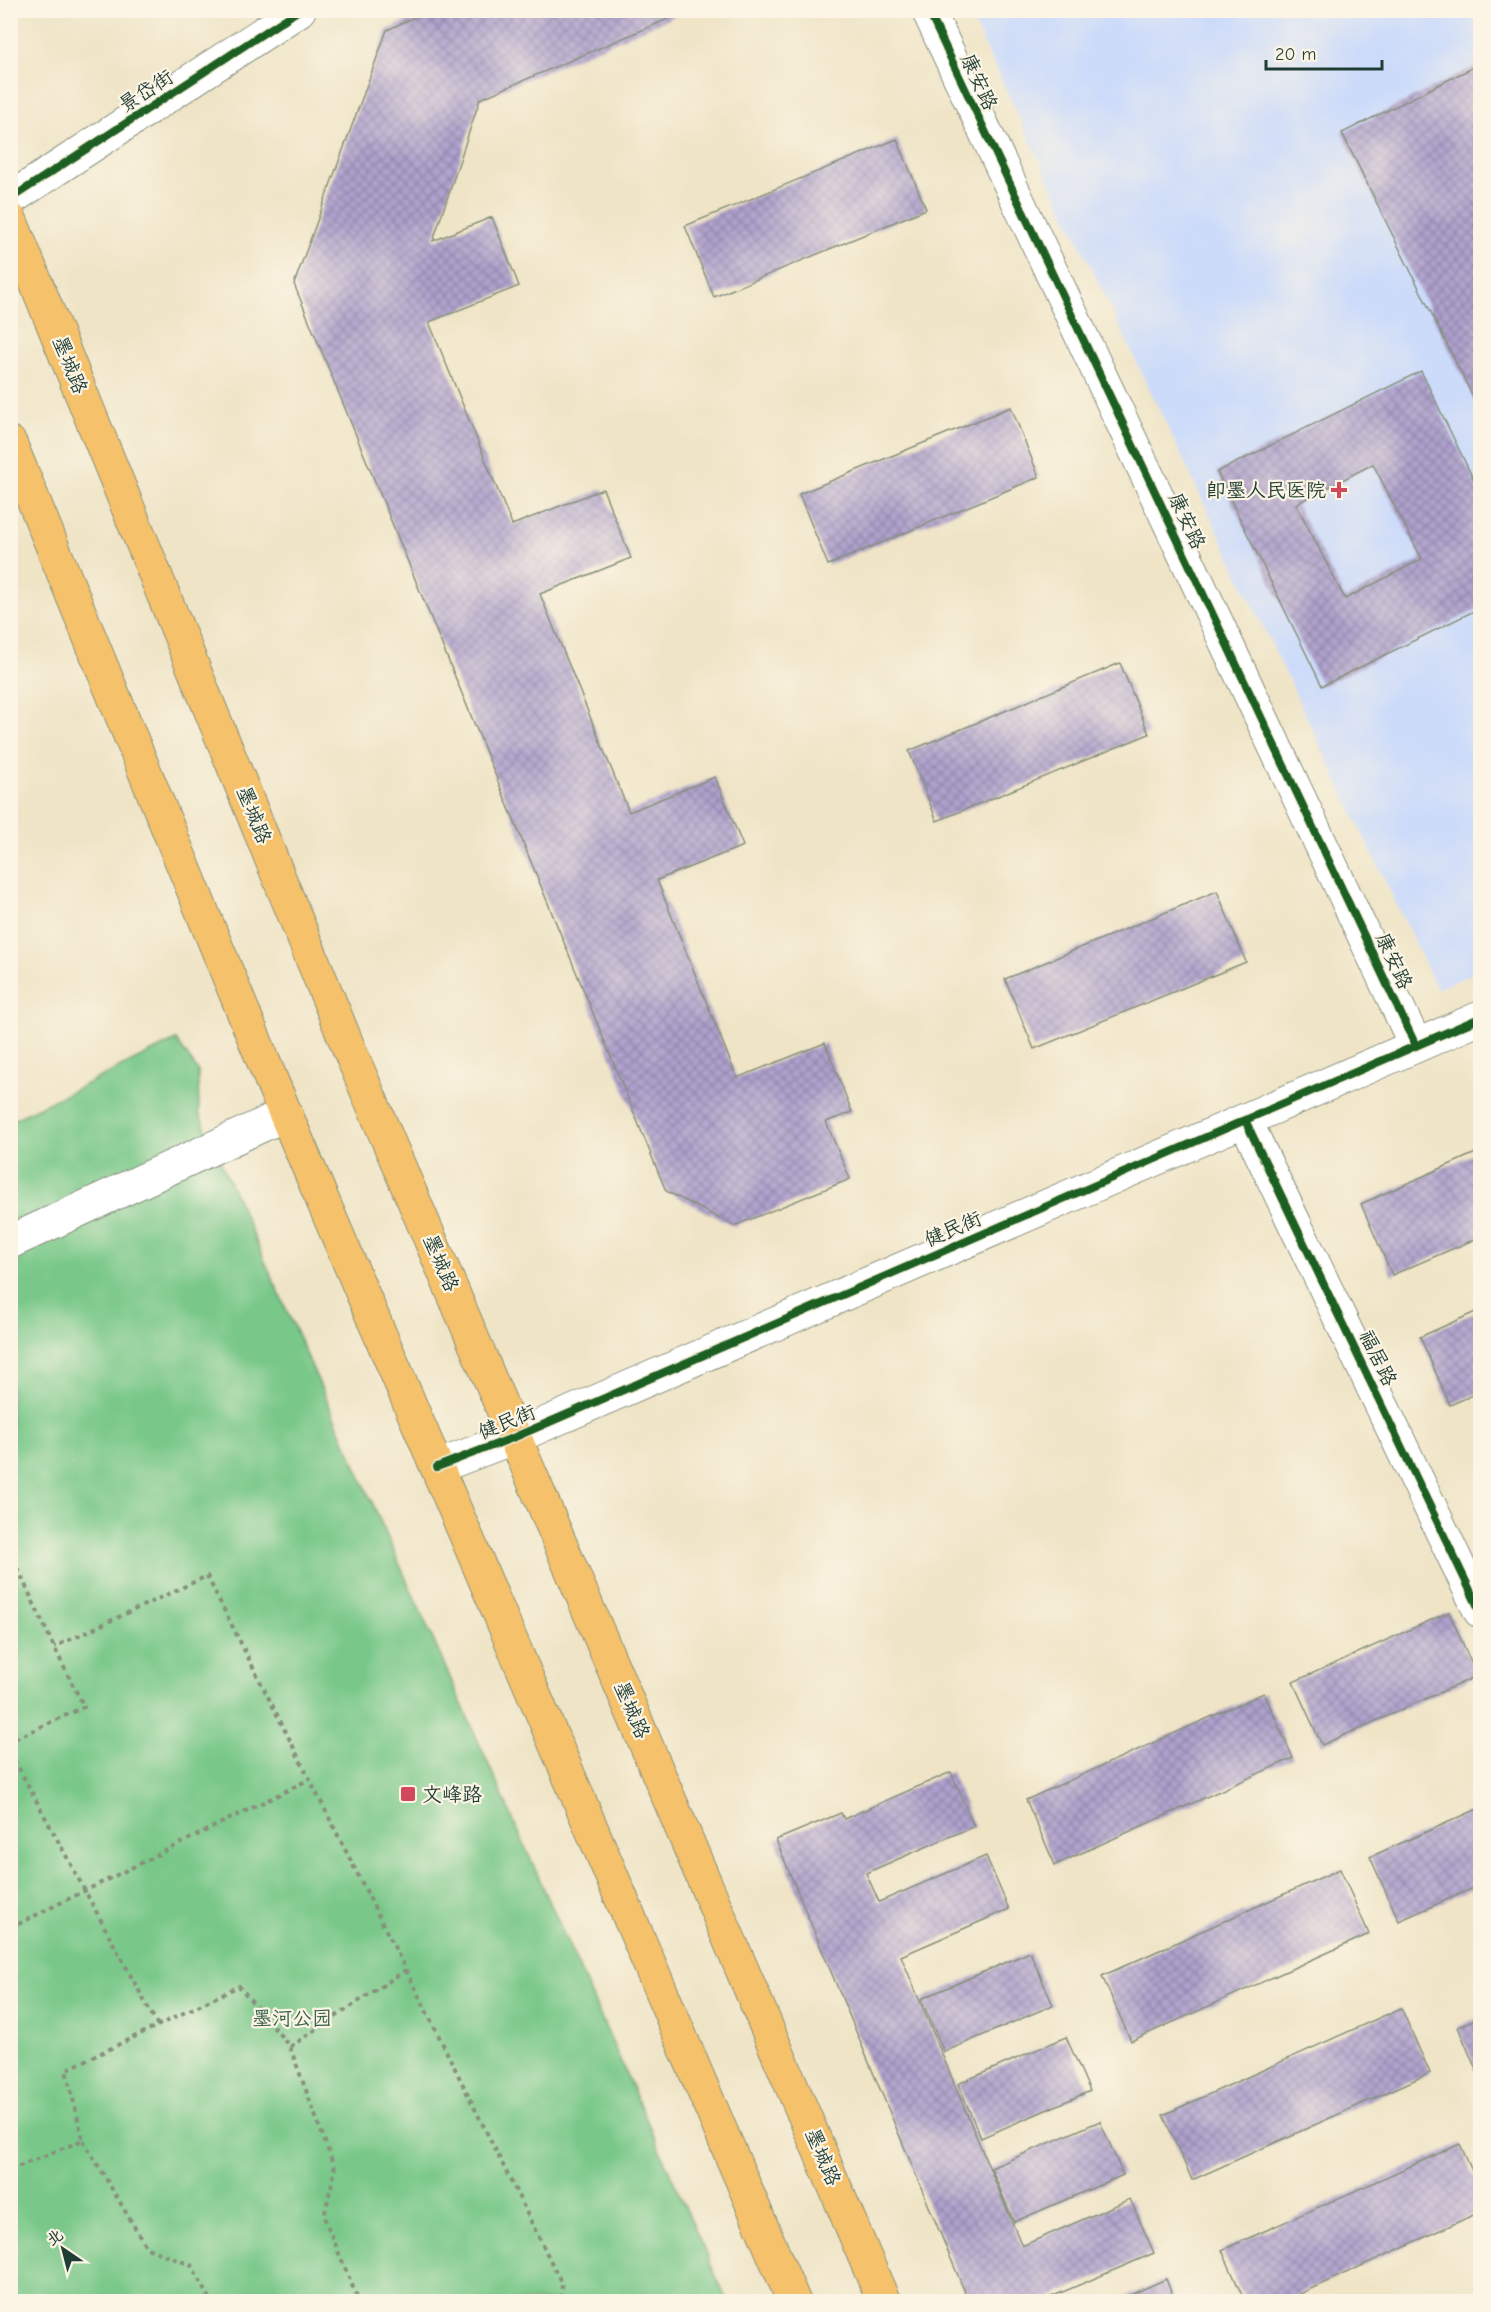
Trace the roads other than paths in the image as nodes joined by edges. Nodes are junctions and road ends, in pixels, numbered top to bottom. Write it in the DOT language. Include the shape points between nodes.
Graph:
graph roads {
  1 [pos="299,10"];
  2 [pos="927,10"];
  3 [pos="10,199"];
  4 [pos="10,219"];
  5 [pos="10,443"];
  6 [pos="1480,1018"];
  7 [pos="1416,1046"];
  8 [pos="286,1114"];
  9 [pos="1245,1120"];
  10 [pos="10,1242"];
  11 [pos="515,1437"];
  12 [pos="437,1467"];
  13 [pos="1480,1611"];
  14 [pos="794,2301"];
  15 [pos="884,2301"];
  1 -- 3 [label="street, 景岱街"];
  2 -- 7 [label="street, 康安路"];
  4 -- 11 [label="main road, 墨城路" via="349,1049"];
  5 -- 8 [label="main road"];
  6 -- 7 [label="street, 健民街"];
  7 -- 9 [label="street, 健民街"];
  8 -- 10 [label="street"];
  8 -- 12 [label="main road"];
  9 -- 11 [label="street, 健民街"];
  9 -- 13 [label="street, 福居路"];
  11 -- 12 [label="street, 健民街"];
  11 -- 15 [label="main road, 墨城路"];
  12 -- 14 [label="main road"];
}
